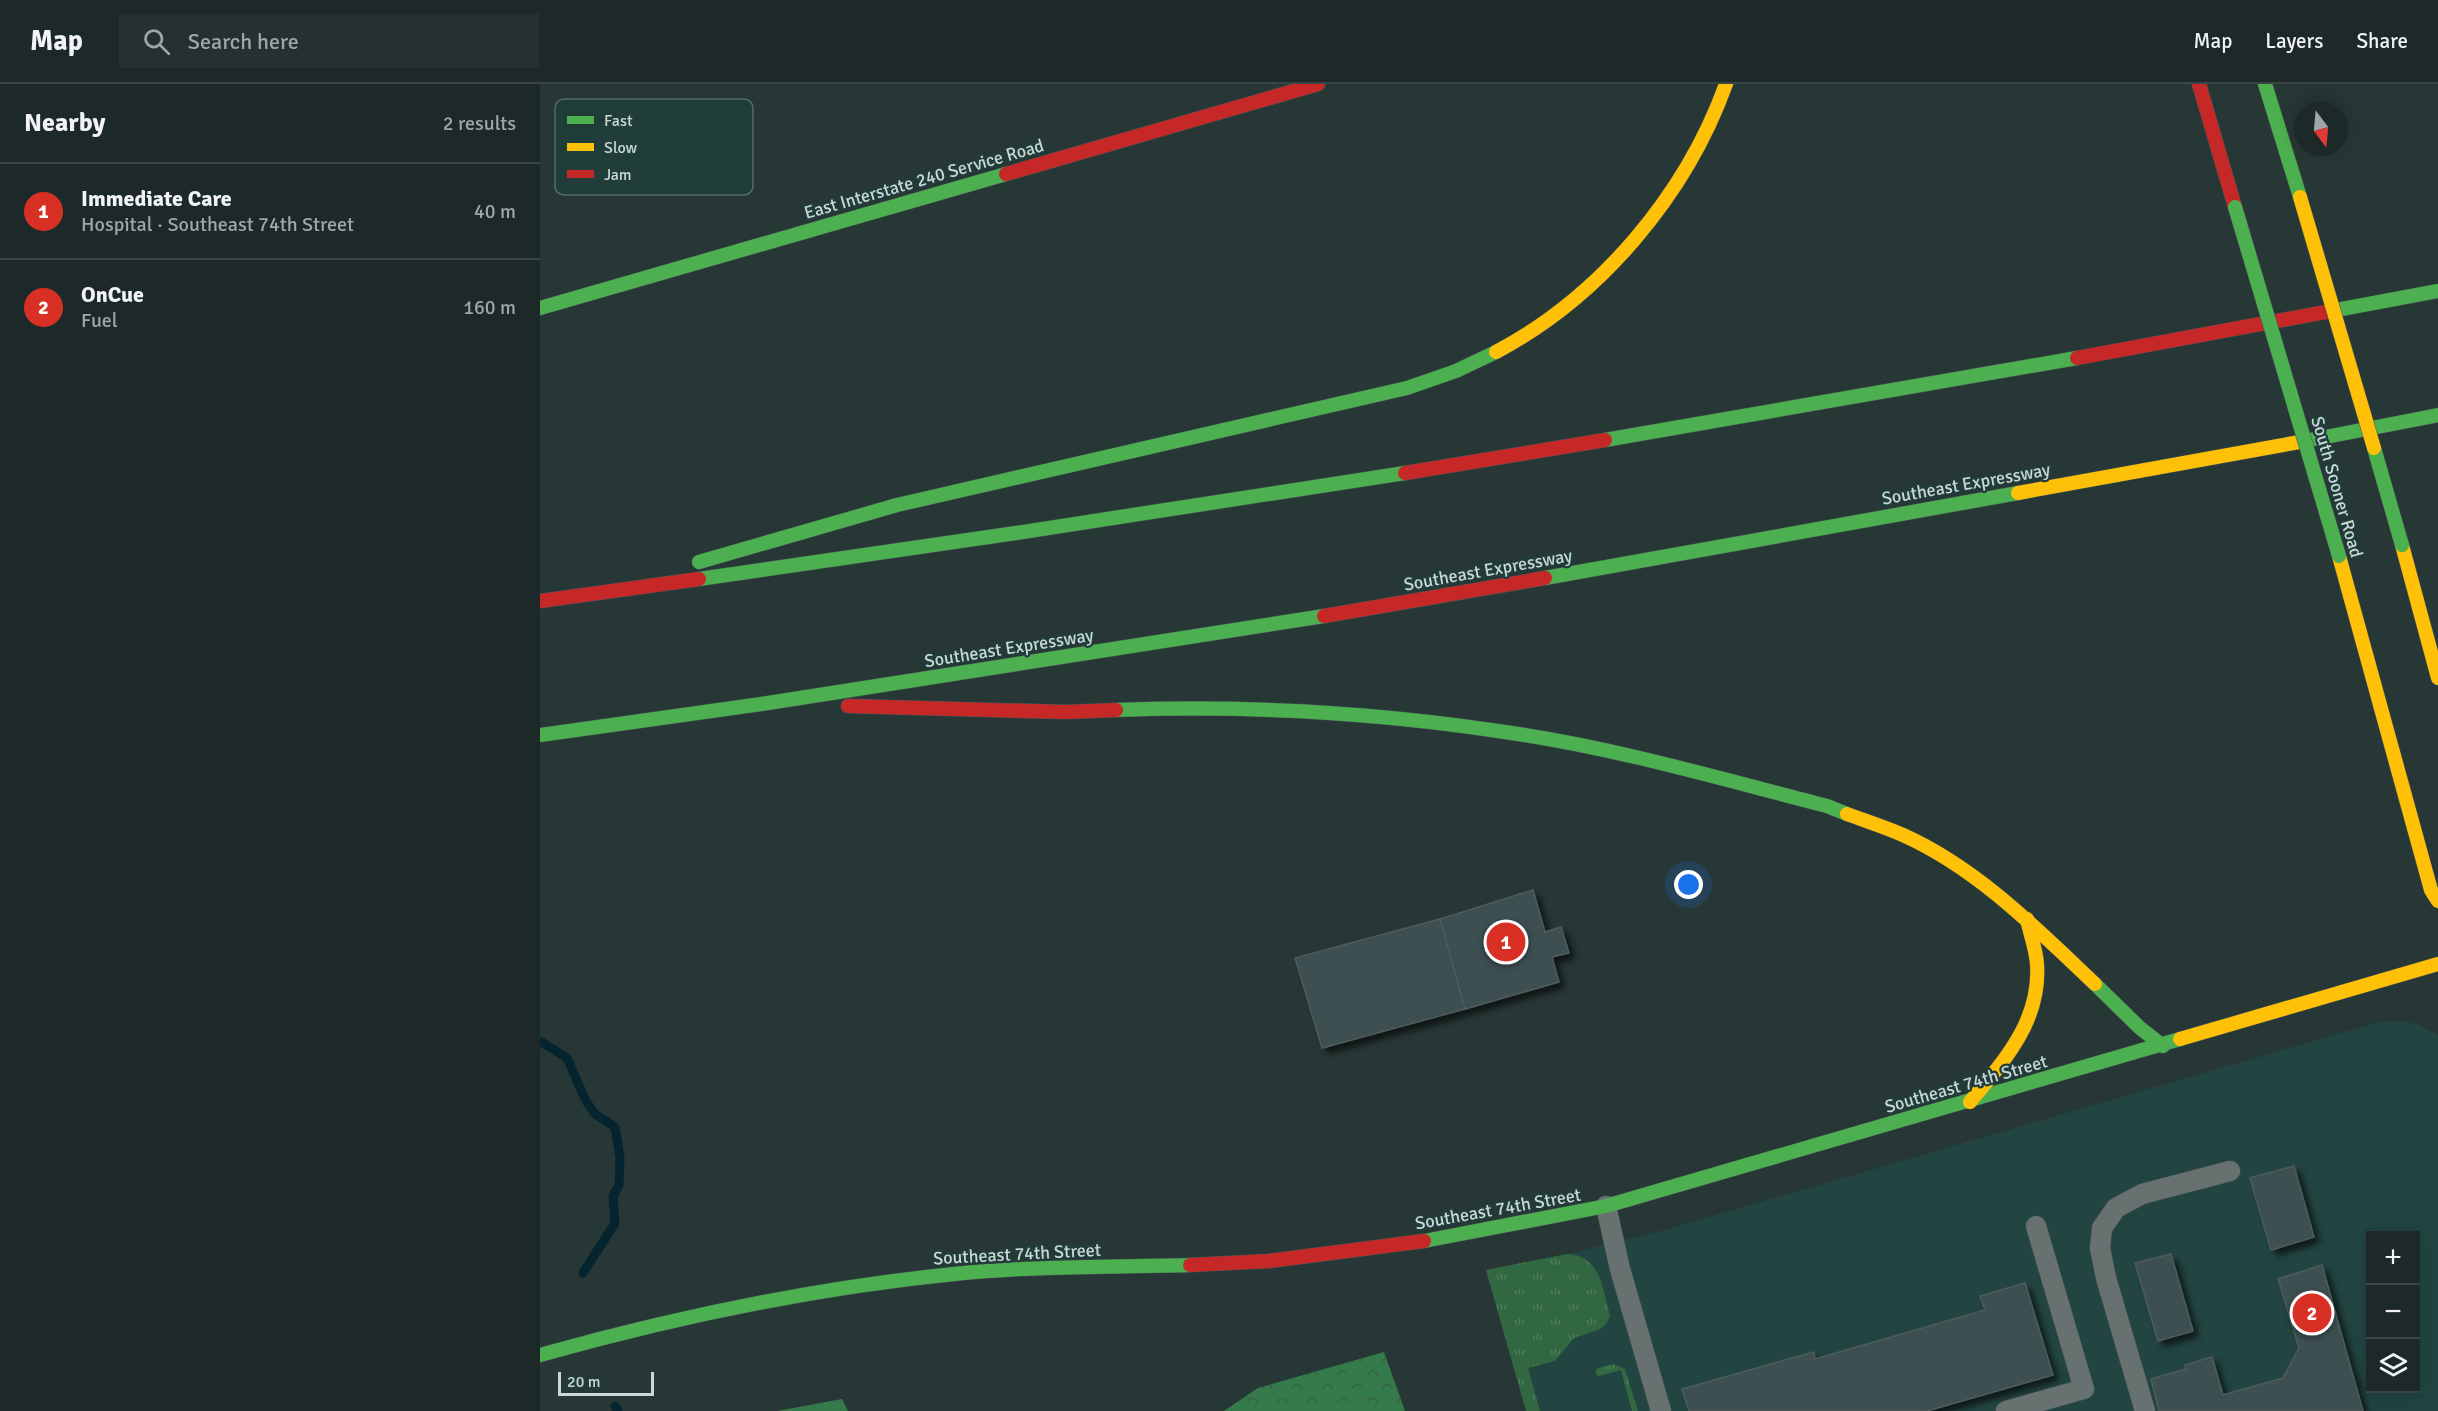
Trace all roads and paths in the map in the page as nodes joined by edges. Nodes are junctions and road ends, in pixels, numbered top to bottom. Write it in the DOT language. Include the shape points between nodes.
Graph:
graph roads {
  1 [pos="1318,84"];
  2 [pos="1726,84"];
  3 [pos="2199,84"];
  4 [pos="2265,84"];
  5 [pos="2438,291"];
  6 [pos="540,308"];
  7 [pos="2438,415"];
  8 [pos="581,596"];
  9 [pos="540,601"];
  10 [pos="2438,678"];
  11 [pos="768,704"];
  12 [pos="540,735"];
  13 [pos="2438,901"];
  14 [pos="2027,919"];
  15 [pos="2438,964"];
  16 [pos="2163,1046"];
  17 [pos="1970,1102"];
  18 [pos="2230,1171"];
  19 [pos="1606,1206"];
  20 [pos="2036,1226"];
  21 [pos="540,1354"];
  22 [pos="1661,1411"];
  23 [pos="2006,1411"];
  24 [pos="2145,1411"];
  1 -- 6 [label="main road, East Interstate 240 Service Road"];
  2 -- 8 [label="main road" via="1665,200 1603,276 1562,311 1517,341 1463,368 1407,388 897,505"];
  3 -- 13 [label="main road, South Sooner Road, bridge" via="2339,556 2433,895"];
  4 -- 10 [label="main road, bridge"];
  5 -- 8 [label="main road" via="1565,447"];
  7 -- 11 [label="main road, Southeast Expressway" via="1364,610"];
  8 -- 9 [label="main road"];
  11 -- 12 [label="main road, Southeast Expressway"];
  11 -- 14 [label="main road" via="1066,712 1275,711 1401,718 1520,734 1648,760 1827,806 1905,836 1962,869"];
  14 -- 16 [label="main road"];
  14 -- 17 [label="main road" via="2037,964 2037,993 2031,1016 2020,1040"];
  15 -- 16 [label="main road, Southeast 74th Street"];
  16 -- 17 [label="main road, Southeast 74th Street"];
  17 -- 19 [label="main road, Southeast 74th Street"];
  18 -- 24 [label="lane" via="2142,1194 2116,1209 2102,1228 2100,1248 2106,1278"];
  19 -- 21 [label="main road, Southeast 74th Street" via="1510,1228 1268,1261 1048,1267 859,1286 747,1303"];
  19 -- 22 [label="lane"];
  20 -- 23 [label="lane" via="2084,1389"];
}
